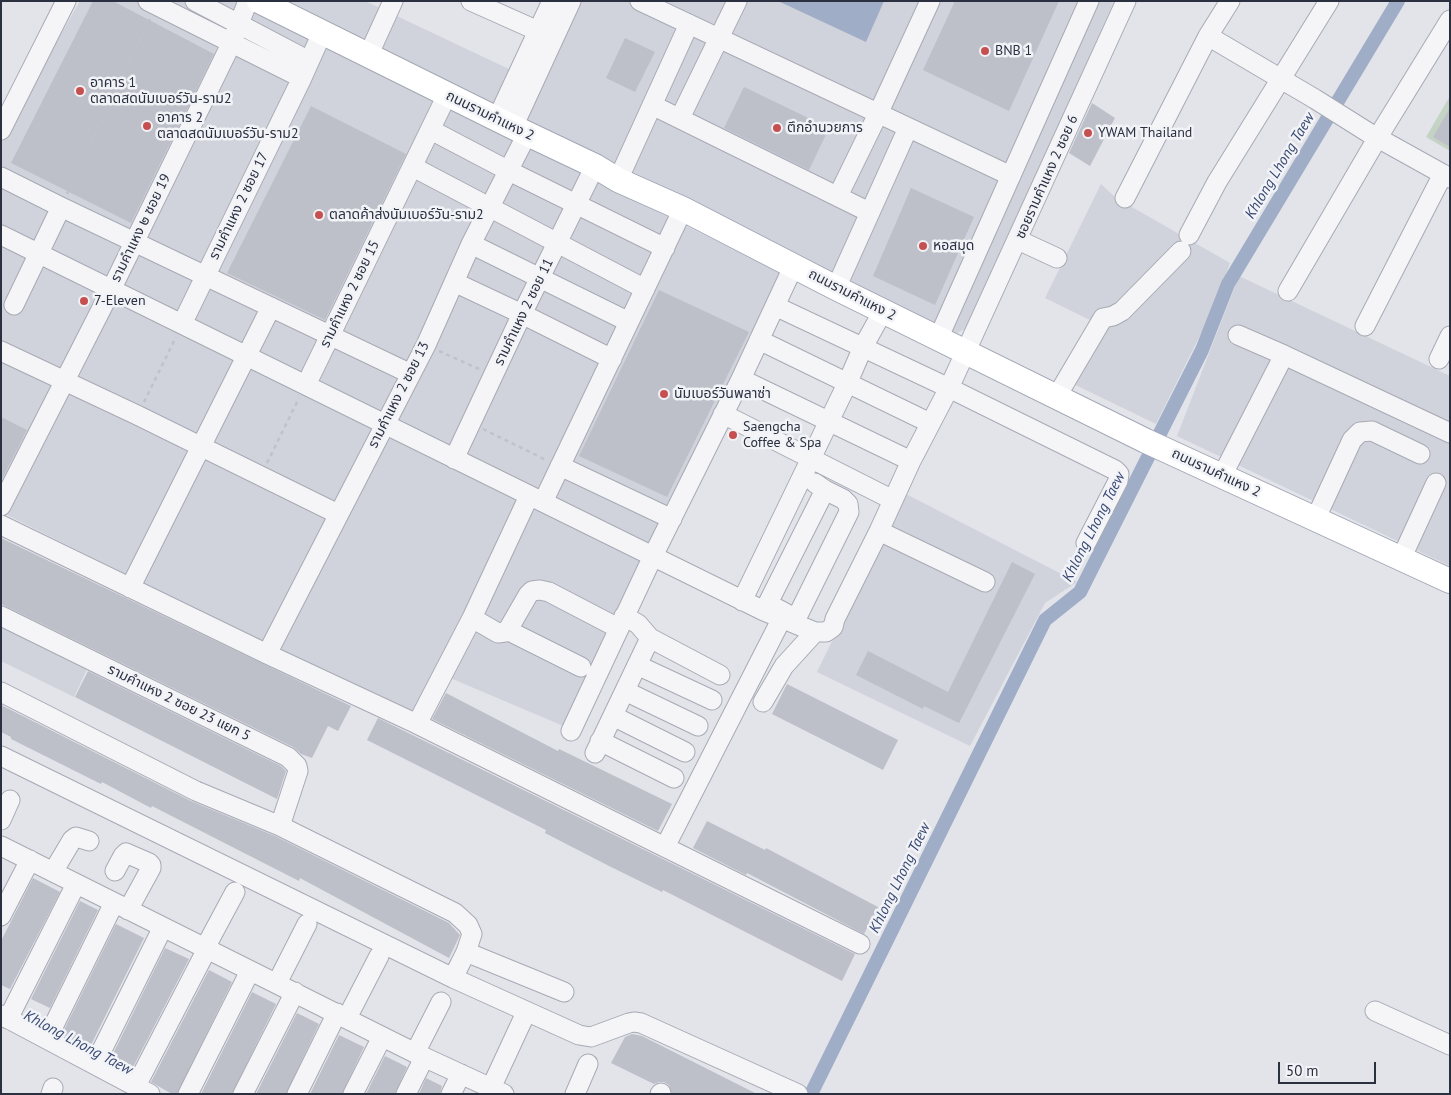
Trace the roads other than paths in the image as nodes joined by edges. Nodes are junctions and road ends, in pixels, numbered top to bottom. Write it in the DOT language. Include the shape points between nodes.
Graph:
graph roads {
  1 [pos="66,1"];
  2 [pos="195,1"];
  3 [pos="248,1"];
  4 [pos="259,1"];
  5 [pos="393,1"];
  6 [pos="470,1"];
  7 [pos="571,1"];
  8 [pos="640,1"];
  9 [pos="737,1"];
  10 [pos="930,1"];
  11 [pos="1089,1"];
  12 [pos="1126,1"];
  13 [pos="1230,1"];
  14 [pos="1329,1"];
  15 [pos="152,3"];
  16 [pos="545,3"];
  17 [pos="1450,20"];
  18 [pos="689,24"];
  19 [pos="240,25"];
  20 [pos="538,31"];
  21 [pos="322,33"];
  22 [pos="1208,36"];
  23 [pos="719,38"];
  24 [pos="231,44"];
  25 [pos="368,56"];
  26 [pos="309,61"];
  27 [pos="302,78"];
  28 [pos="1282,78"];
  29 [pos="447,95"];
  30 [pos="652,105"];
  31 [pos="878,114"];
  32 [pos="680,118"];
  33 [pos="512,127"];
  34 [pos="908,128"];
  35 [pos="1,130"];
  36 [pos="431,130"];
  37 [pos="1378,137"];
  38 [pos="595,166"];
  39 [pos="413,167"];
  40 [pos="509,171"];
  41 [pos="1011,176"];
  42 [pos="1446,176"];
  43 [pos="1,177"];
  44 [pos="618,180"];
  45 [pos="838,196"];
  46 [pos="1125,198"];
  47 [pos="576,204"];
  48 [pos="61,207"];
  49 [pos="490,208"];
  50 [pos="683,209"];
  51 [pos="869,212"];
  52 [pos="1,236"];
  53 [pos="1018,240"];
  54 [pos="134,242"];
  55 [pos="557,243"];
  56 [pos="471,244"];
  57 [pos="665,248"];
  58 [pos="38,254"];
  59 [pos="1057,258"];
  60 [pos="794,265"];
  61 [pos="206,276"];
  62 [pos="540,278"];
  63 [pos="454,282"];
  64 [pos="836,288"];
  65 [pos="645,289"];
  66 [pos="111,290"];
  67 [pos="1288,291"];
  68 [pos="14,305"];
  69 [pos="775,306"];
  70 [pos="271,307"];
  71 [pos="883,311"];
  72 [pos="522,314"];
  73 [pos="629,322"];
  74 [pos="182,324"];
  75 [pos="1365,326"];
  76 [pos="940,334"];
  77 [pos="330,335"];
  78 [pos="1238,335"];
  79 [pos="1450,336"];
  80 [pos="759,340"];
  81 [pos="863,347"];
  82 [pos="1,351"];
  83 [pos="966,352"];
  84 [pos="1284,354"];
  85 [pos="246,356"];
  86 [pos="612,359"];
  87 [pos="1439,359"];
  88 [pos="411,374"];
  89 [pos="741,379"];
  90 [pos="64,381"];
  91 [pos="847,384"];
  92 [pos="306,386"];
  93 [pos="949,388"];
  94 [pos="1057,396"];
  95 [pos="723,414"];
  96 [pos="829,420"];
  97 [pos="384,424"];
  98 [pos="930,424"];
  99 [pos="1450,433"];
  100 [pos="200,447"];
  101 [pos="1420,454"];
  102 [pos="454,459"];
  103 [pos="911,460"];
  104 [pos="560,466"];
  105 [pos="808,467"];
  106 [pos="1222,476"];
  107 [pos="1436,483"];
  108 [pos="825,490"];
  109 [pos="536,499"];
  110 [pos="893,500"];
  111 [pos="1,506"];
  112 [pos="338,514"];
  113 [pos="672,519"];
  114 [pos="1315,520"];
  115 [pos="1,525"];
  116 [pos="879,531"];
  117 [pos="1086,543"];
  118 [pos="652,556"];
  119 [pos="1401,558"];
  120 [pos="1450,581"];
  121 [pos="986,582"];
  122 [pos="130,588"];
  123 [pos="742,601"];
  124 [pos="766,608"];
  125 [pos="1,616"];
  126 [pos="472,618"];
  127 [pos="782,618"];
  128 [pos="621,622"];
  129 [pos="507,630"];
  130 [pos="815,632"];
  131 [pos="650,638"];
  132 [pos="267,654"];
  133 [pos="638,665"];
  134 [pos="581,667"];
  135 [pos="720,675"];
  136 [pos="625,691"];
  137 [pos="1,692"];
  138 [pos="712,700"];
  139 [pos="763,702"];
  140 [pos="613,716"];
  141 [pos="417,724"];
  142 [pos="698,726"];
  143 [pos="571,731"];
  144 [pos="685,752"];
  145 [pos="1,756"];
  146 [pos="674,778"];
  147 [pos="10,800"];
  148 [pos="1,820"];
  149 [pos="280,826"];
  150 [pos="89,841"];
  151 [pos="1,846"];
  152 [pos="665,848"];
  153 [pos="30,860"];
  154 [pos="115,871"];
  155 [pos="53,872"];
  156 [pos="76,884"];
  157 [pos="235,892"];
  158 [pos="121,906"];
  159 [pos="1,916"];
  160 [pos="307,924"];
  161 [pos="163,927"];
  162 [pos="860,944"];
  163 [pos="206,949"];
  164 [pos="466,952"];
  165 [pos="379,956"];
  166 [pos="250,970"];
  167 [pos="453,978"];
  168 [pos="277,983"];
  169 [pos="295,992"];
  170 [pos="564,992"];
  171 [pos="442,1002"];
  172 [pos="1376,1011"];
  173 [pos="342,1016"];
  174 [pos="4,1017"];
  175 [pos="523,1019"];
  176 [pos="382,1037"];
  177 [pos="47,1039"];
  178 [pos="1450,1045"];
  179 [pos="420,1056"];
  180 [pos="95,1064"];
  181 [pos="588,1064"];
  182 [pos="461,1074"];
  183 [pos="143,1090"];
  184 [pos="497,1091"];
  185 [pos="188,1094"];
  186 [pos="243,1094"];
  187 [pos="297,1094"];
  188 [pos="353,1094"];
  189 [pos="406,1094"];
  190 [pos="451,1094"];
  191 [pos="575,1094"];
  192 [pos="798,1094"];
  1 -- 35 [label="street"];
  2 -- 19 [label="street"];
  3 -- 19 [label="street, รามคำแหง ๒ ซอย 19"];
  4 -- 21 [label="main road, ถนนรามคำแหง 2"];
  5 -- 25 [label="street"];
  6 -- 20 [label="street"];
  7 -- 33 [label="street"];
  8 -- 18 [label="street"];
  9 -- 23 [label="street"];
  10 -- 31 [label="street"];
  11 -- 41 [label="street"];
  12 -- 53 [label="street, ซอยรามคำแหง 2 ซอย 6"];
  13 -- 22 [label="street"];
  14 -- 28 [label="street"];
  15 -- 24 [label="street"];
  16 -- 20 [label="street"];
  17 -- 37 [label="street"];
  18 -- 23 [label="street"];
  18 -- 30 [label="street"];
  19 -- 24 [label="street, รามคำแหง ๒ ซอย 19"];
  19 -- 26 [label="street"];
  20 -- 33 [label="street"];
  21 -- 25 [label="main road, ถนนรามคำแหง 2"];
  21 -- 26 [label="street, รามคำแหง 2 ซอย 17"];
  22 -- 28 [label="street"];
  22 -- 46 [label="street"];
  23 -- 31 [label="street"];
  23 -- 32 [label="street"];
  24 -- 27 [label="street"];
  24 -- 54 [label="street, รามคำแหง ๒ ซอย 19"];
  25 -- 29 [label="main road, ถนนรามคำแหง 2"];
  26 -- 27 [label="street, รามคำแหง 2 ซอย 17"];
  27 -- 61 [label="street, รามคำแหง 2 ซอย 17"];
  28 -- 37 [label="street"];
  28 -- 94 [label="street" via="1217,182 1185,243 1122,311 1102,318"];
  29 -- 33 [label="main road, ถนนรามคำแหง 2"];
  29 -- 36 [label="street, รามคำแหง 2 ซอย 15"];
  30 -- 32 [label="street"];
  30 -- 44 [label="street"];
  31 -- 34 [label="street"];
  31 -- 45 [label="street"];
  32 -- 45 [label="street"];
  33 -- 38 [label="main road, ถนนรามคำแหง 2"];
  33 -- 40 [label="street, รามคำแหง 2 ซอย 13"];
  34 -- 41 [label="street"];
  34 -- 51 [label="street"];
  36 -- 39 [label="street, รามคำแหง 2 ซอย 15"];
  36 -- 40 [label="street"];
  37 -- 42 [label="street"];
  37 -- 67 [label="street"];
  38 -- 44 [label="main road, ถนนรามคำแหง 2"];
  38 -- 47 [label="street, รามคำแหง 2 ซอย 11"];
  39 -- 49 [label="street"];
  39 -- 77 [label="street, รามคำแหง 2 ซอย 15"];
  40 -- 47 [label="street"];
  40 -- 49 [label="street, รามคำแหง 2 ซอย 13"];
  41 -- 76 [label="street"];
  42 -- 75 [label="street"];
  43 -- 48 [label="street"];
  44 -- 50 [label="main road, ถนนรามคำแหง 2"];
  45 -- 51 [label="street"];
  47 -- 55 [label="street, รามคำแหง 2 ซอย 11"];
  47 -- 57 [label="street"];
  48 -- 54 [label="street"];
  48 -- 58 [label="street"];
  49 -- 55 [label="street"];
  49 -- 56 [label="street, รามคำแหง 2 ซอย 13"];
  50 -- 57 [label="street"];
  50 -- 60 [label="main road, ถนนรามคำแหง 2"];
  51 -- 64 [label="street"];
  52 -- 58 [label="street"];
  53 -- 59 [label="street"];
  53 -- 83 [label="street, ซอยรามคำแหง 2 ซอย 6"];
  54 -- 61 [label="street"];
  54 -- 66 [label="street, รามคำแหง ๒ ซอย 19"];
  55 -- 62 [label="street, รามคำแหง 2 ซอย 11"];
  55 -- 65 [label="street"];
  56 -- 62 [label="street"];
  56 -- 63 [label="street, รามคำแหง 2 ซอย 13"];
  57 -- 65 [label="street"];
  58 -- 66 [label="street"];
  58 -- 68 [label="street"];
  60 -- 64 [label="main road, ถนนรามคำแหง 2"];
  60 -- 69 [label="street"];
  61 -- 70 [label="street"];
  61 -- 74 [label="street, รามคำแหง 2 ซอย 17"];
  62 -- 72 [label="street, รามคำแหง 2 ซอย 11"];
  62 -- 73 [label="street"];
  63 -- 72 [label="street"];
  63 -- 88 [label="street, รามคำแหง 2 ซอย 13"];
  64 -- 71 [label="main road, ถนนรามคำแหง 2"];
  65 -- 73 [label="street"];
  66 -- 74 [label="street"];
  66 -- 90 [label="street, รามคำแหง ๒ ซอย 19"];
  69 -- 80 [label="street"];
  69 -- 81 [label="street"];
  70 -- 77 [label="street"];
  70 -- 85 [label="street"];
  71 -- 76 [label="main road, ถนนรามคำแหง 2"];
  71 -- 81 [label="street"];
  72 -- 86 [label="street"];
  72 -- 102 [label="street, รามคำแหง 2 ซอย 11"];
  73 -- 86 [label="street"];
  74 -- 85 [label="street"];
  76 -- 83 [label="main road, ถนนรามคำแหง 2"];
  77 -- 88 [label="street"];
  77 -- 92 [label="street, รามคำแหง 2 ซอย 15"];
  78 -- 84 [label="street"];
  79 -- 87 [label="street"];
  80 -- 89 [label="street"];
  80 -- 91 [label="street"];
  81 -- 91 [label="street"];
  81 -- 93 [label="street"];
  82 -- 90 [label="street"];
  83 -- 93 [label="street, ซอยรามคำแหง 2 ซอย 6"];
  83 -- 94 [label="main road, ถนนรามคำแหง 2"];
  84 -- 99 [label="street"];
  84 -- 106 [label="street"];
  85 -- 92 [label="street"];
  85 -- 100 [label="street"];
  86 -- 104 [label="street"];
  88 -- 97 [label="street, รามคำแหง 2 ซอย 13"];
  89 -- 95 [label="street"];
  89 -- 96 [label="street"];
  90 -- 100 [label="street"];
  90 -- 111 [label="street, รามคำแหง ๒ ซอย 19"];
  91 -- 96 [label="street"];
  91 -- 98 [label="street"];
  92 -- 97 [label="street"];
  93 -- 98 [label="street, ซอยรามคำแหง 2 ซอย 6"];
  93 -- 117 [label="street" via="1119,474"];
  94 -- 106 [label="main road, ถนนรามคำแหง 2"];
  95 -- 105 [label="street"];
  95 -- 113 [label="street"];
  96 -- 103 [label="street"];
  96 -- 105 [label="street"];
  97 -- 102 [label="street"];
  97 -- 112 [label="street, รามคำแหง 2 ซอย 13"];
  98 -- 103 [label="street, ซอยรามคำแหง 2 ซอย 6"];
  100 -- 112 [label="street"];
  100 -- 122 [label="street"];
  101 -- 114 [label="street" via="1372,430 1360,432 1352,440"];
  102 -- 109 [label="street"];
  103 -- 110 [label="street, ซอยรามคำแหง 2 ซอย 6"];
  104 -- 109 [label="street"];
  104 -- 113 [label="street"];
  105 -- 108 [label="street"];
  105 -- 110 [label="street"];
  105 -- 123 [label="street"];
  106 -- 114 [label="main road, ถนนรามคำแหง 2"];
  107 -- 119 [label="street"];
  108 -- 124 [label="street"];
  108 -- 124 [label="street" via="843,498 848,504 848,512 799,613 790,616"];
  109 -- 118 [label="street"];
  109 -- 126 [label="street"];
  110 -- 116 [label="street, ซอยรามคำแหง 2 ซอย 6"];
  112 -- 132 [label="street, รามคำแหง 2 ซอย 13"];
  113 -- 118 [label="street"];
  114 -- 119 [label="main road, ถนนรามคำแหง 2"];
  115 -- 122 [label="street"];
  116 -- 121 [label="street"];
  116 -- 130 [label="street, ซอยรามคำแหง 2 ซอย 6" via="833,627 826,632"];
  118 -- 123 [label="street"];
  118 -- 128 [label="street"];
  119 -- 120 [label="main road, ถนนรามคำแหง 2"];
  122 -- 132 [label="street"];
  123 -- 124 [label="street"];
  124 -- 127 [label="street"];
  125 -- 149 [label="street, รามคำแหง 2 ซอย 23 แยก 5" via="288,757 298,771"];
  126 -- 129 [label="street" via="498,633"];
  126 -- 141 [label="street"];
  127 -- 130 [label="street"];
  127 -- 152 [label="street"];
  128 -- 129 [label="street" via="540,590 528,595"];
  128 -- 131 [label="street" via="638,624"];
  128 -- 143 [label="street"];
  129 -- 134 [label="street"];
  130 -- 139 [label="street, ซอยรามคำแหง 2 ซอย 6" via="784,666"];
  131 -- 133 [label="street"];
  131 -- 135 [label="street"];
  132 -- 141 [label="street"];
  133 -- 136 [label="street"];
  133 -- 138 [label="street"];
  136 -- 140 [label="street"];
  136 -- 142 [label="street"];
  137 -- 149 [label="street" via="196,791"];
  140 -- 144 [label="street"];
  140 -- 146 [label="street" via="598,747"];
  141 -- 152 [label="street"];
  145 -- 167 [label="street"];
  147 -- 148 [label="street"];
  149 -- 164 [label="street" via="455,913 468,925 472,934"];
  150 -- 155 [label="street" via="76,837 72,840"];
  151 -- 153 [label="street"];
  152 -- 162 [label="street"];
  153 -- 155 [label="street"];
  153 -- 159 [label="street"];
  154 -- 158 [label="street" via="126,853 151,865"];
  155 -- 156 [label="street"];
  156 -- 158 [label="street"];
  156 -- 174 [label="street"];
  157 -- 163 [label="street"];
  158 -- 161 [label="street"];
  158 -- 177 [label="street"];
  160 -- 168 [label="street"];
  161 -- 163 [label="street"];
  161 -- 180 [label="street"];
  163 -- 166 [label="street"];
  163 -- 183 [label="street"];
  164 -- 167 [label="street"];
  164 -- 170 [label="street"];
  165 -- 173 [label="street"];
  166 -- 168 [label="street"];
  166 -- 185 [label="street"];
  167 -- 192 [label="street" via="584,1037 629,1023 641,1023"];
  168 -- 169 [label="street"];
  169 -- 173 [label="street"];
  169 -- 186 [label="street"];
  171 -- 179 [label="street"];
  172 -- 178 [label="street"];
  173 -- 176 [label="street"];
  173 -- 187 [label="street"];
  174 -- 177 [label="street"];
  175 -- 184 [label="street"];
  176 -- 179 [label="street"];
  176 -- 188 [label="street"];
  177 -- 180 [label="street"];
  179 -- 182 [label="street"];
  179 -- 189 [label="street"];
  180 -- 183 [label="street"];
  181 -- 191 [label="street"];
  182 -- 184 [label="street"];
  182 -- 190 [label="street"];
}
